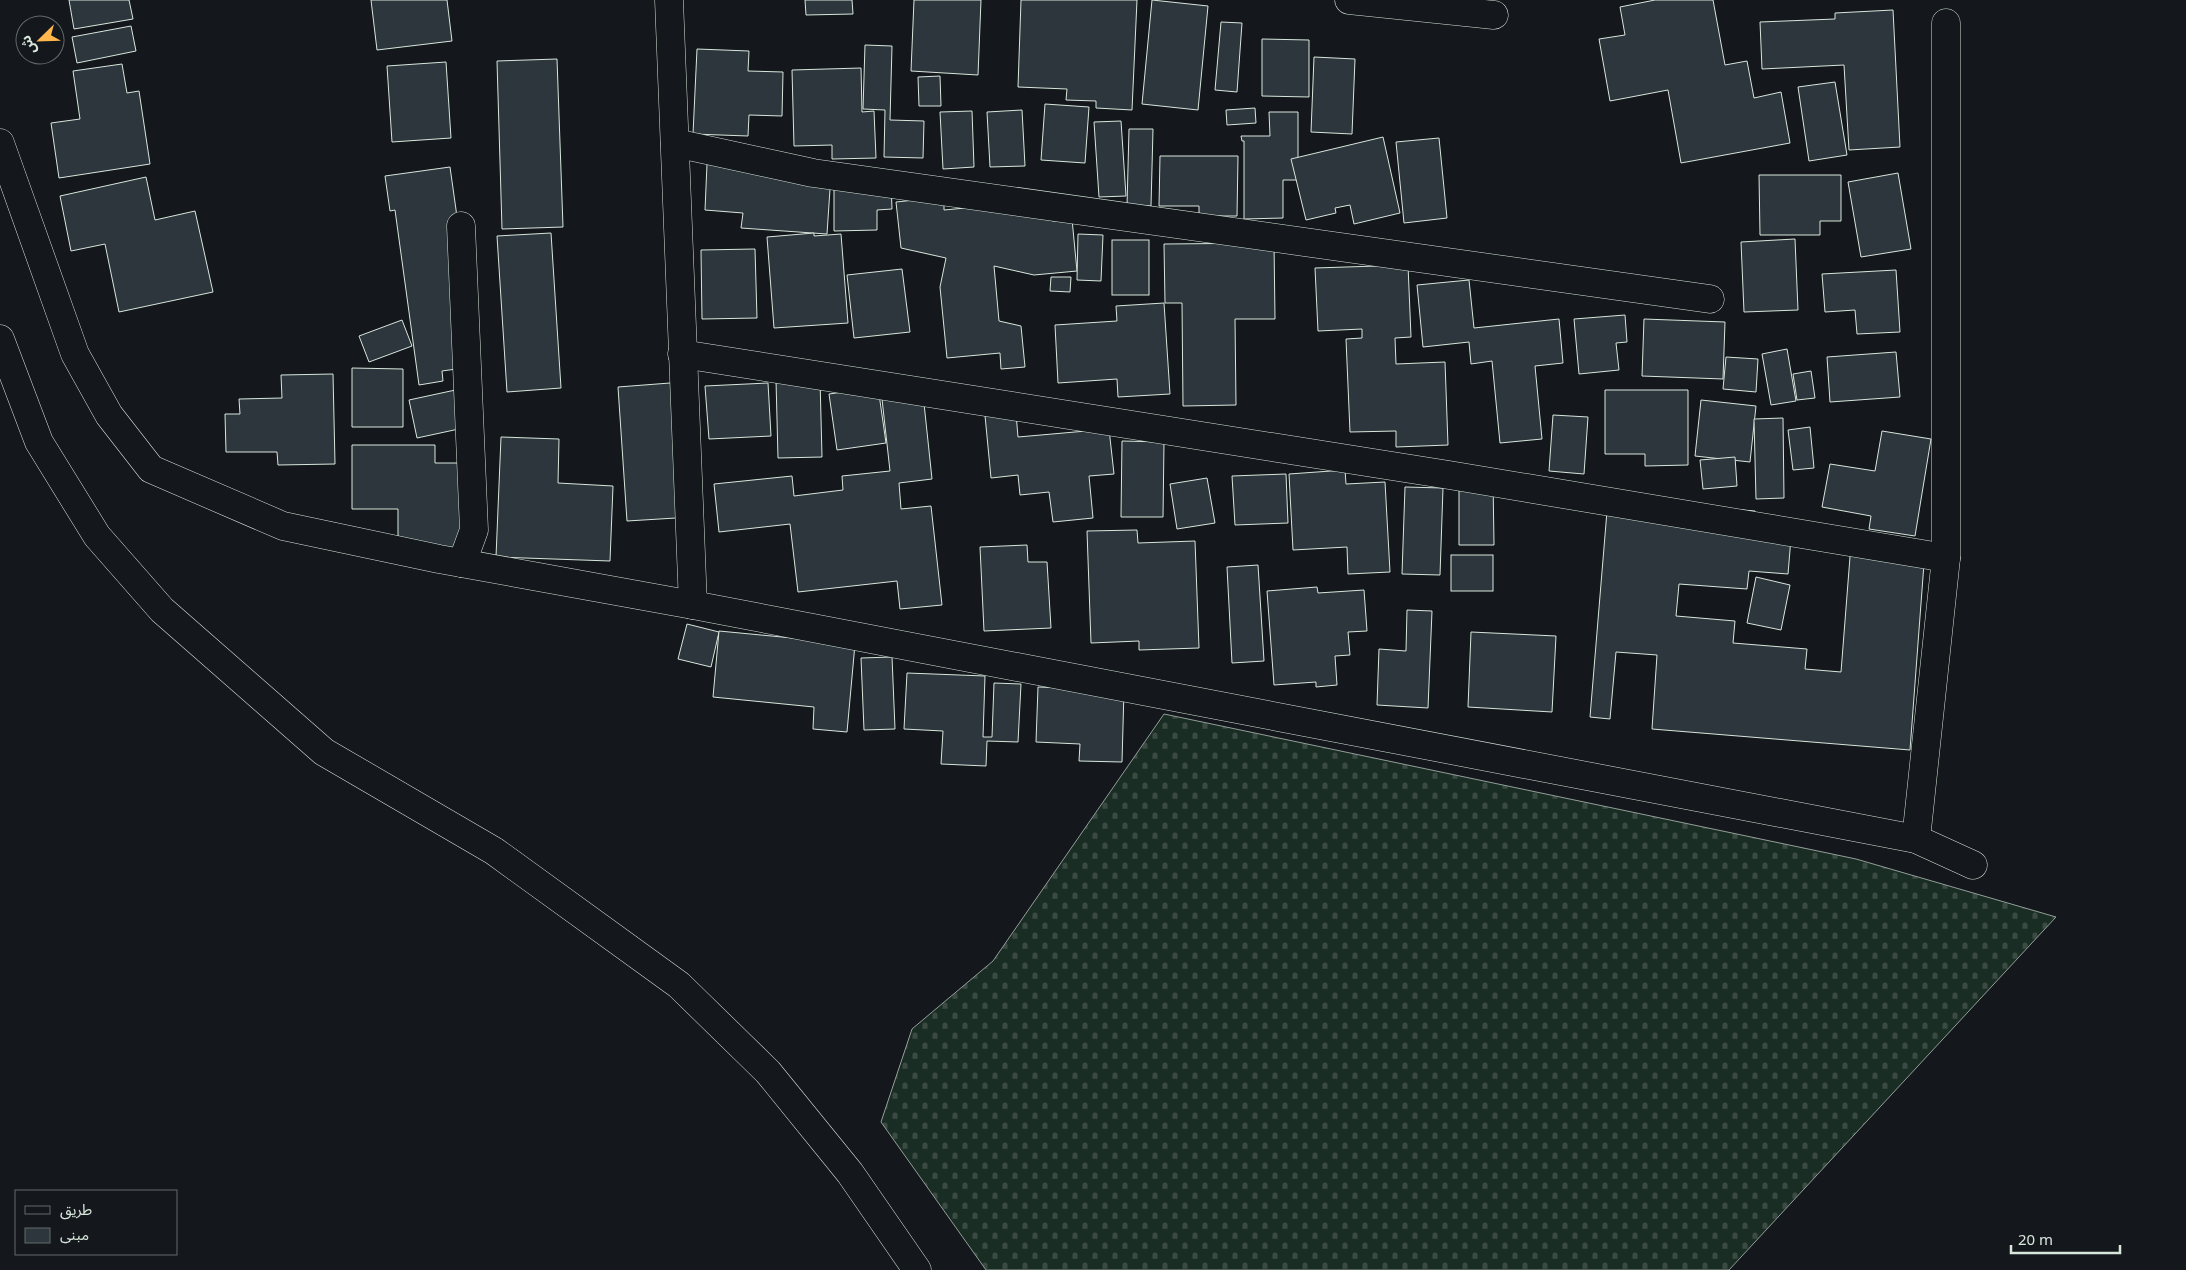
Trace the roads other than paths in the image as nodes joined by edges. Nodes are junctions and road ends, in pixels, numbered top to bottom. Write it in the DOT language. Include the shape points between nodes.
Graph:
graph roads {
  1 [pos="669,0"];
  2 [pos="1350,0"];
  3 [pos="1494,15"];
  4 [pos="1946,23"];
  5 [pos="0,142"];
  6 [pos="675,143"];
  7 [pos="462,226"];
  8 [pos="1710,299"];
  9 [pos="0,339"];
  10 [pos="682,354"];
  11 [pos="1946,558"];
  12 [pos="462,563"];
  13 [pos="694,605"];
  14 [pos="1916,839"];
  15 [pos="1973,865"];
  16 [pos="918,1270"];
  1 -- 6 [label="street"];
  2 -- 3 [label="street"];
  4 -- 11 [label="street"];
  5 -- 12 [label="street" via="74,354 109,415 151,469 283,526"];
  6 -- 8 [label="street" via="813,173"];
  6 -- 10 [label="street"];
  7 -- 12 [label="street" via="474,530"];
  9 -- 16 [label="street" via="39,442 97,536 162,610 324,752 494,851 679,985 768,1072 850,1173"];
  10 -- 11 [label="street" via="1449,475"];
  10 -- 13 [label="street"];
  11 -- 14 [label="street"];
  12 -- 13 [label="street"];
  13 -- 14 [label="street"];
  14 -- 15 [label="street"];
}
